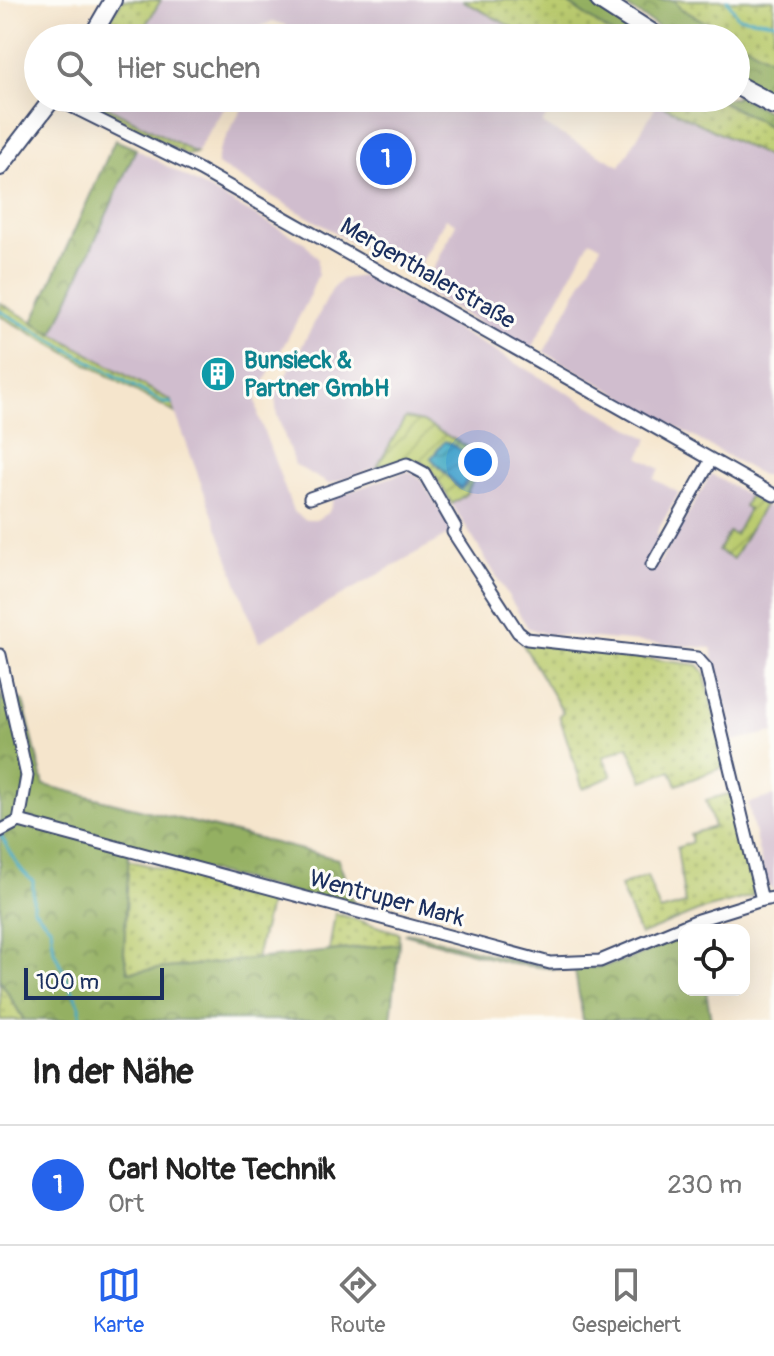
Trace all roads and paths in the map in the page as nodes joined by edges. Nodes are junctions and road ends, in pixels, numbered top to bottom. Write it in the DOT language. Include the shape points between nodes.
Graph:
graph roads {
  1 [pos="113,0"];
  2 [pos="600,0"];
  3 [pos="99,24"];
  4 [pos="637,24"];
  5 [pos="750,92"];
  6 [pos="774,105"];
  7 [pos="43,112"];
  8 [pos="82,112"];
  9 [pos="0,167"];
  10 [pos="711,460"];
  11 [pos="774,495"];
  12 [pos="310,498"];
  13 [pos="652,565"];
  14 [pos="0,655"];
  15 [pos="19,821"];
  16 [pos="2,830"];
  17 [pos="768,899"];
  1 -- 3 [label="main road"];
  2 -- 4 [label="main road"];
  5 -- 6 [label="main road"];
  7 -- 9 [label="main road"];
  8 -- 10 [label="street, Mergenthalerstraße" via="214,177"];
  10 -- 11 [label="street, Mergenthalerstraße"];
  10 -- 13 [label="street"];
  12 -- 17 [label="street, Wentruper Mark" via="407,464 424,473 454,530 527,639 697,658 706,668"];
  14 -- 15 [label="street" via="27,776"];
  15 -- 16 [label="street"];
  15 -- 17 [label="street, Wentruper Mark" via="550,963 600,961 698,920"];
}
